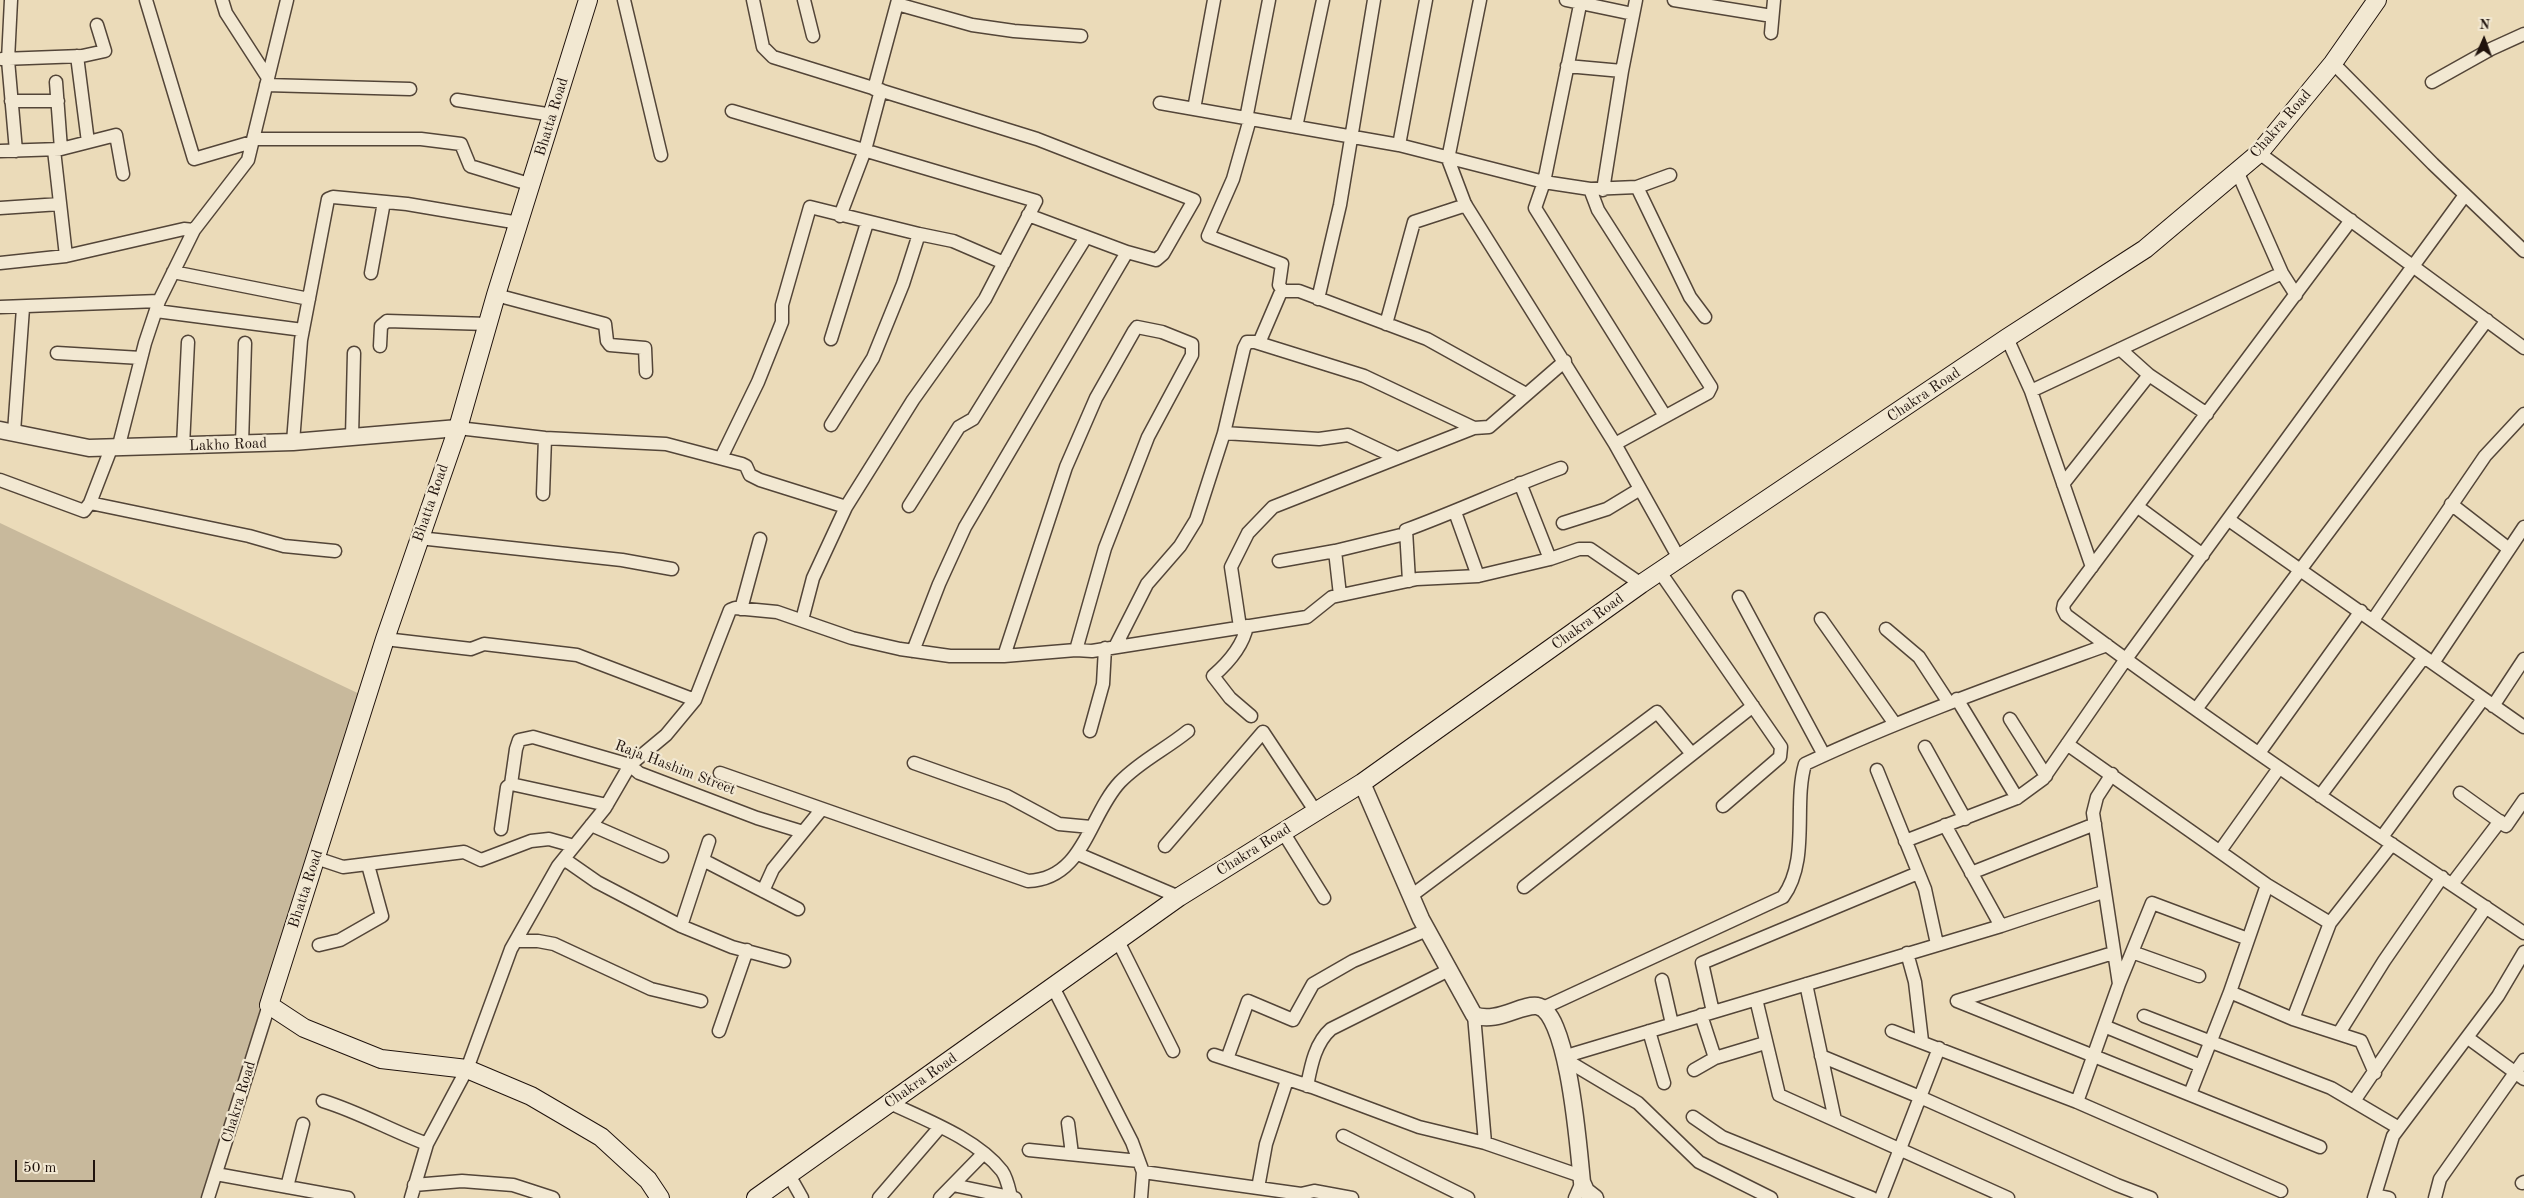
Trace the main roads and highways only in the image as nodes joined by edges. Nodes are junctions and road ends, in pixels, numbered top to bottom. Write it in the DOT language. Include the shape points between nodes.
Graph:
graph roads {
  1 [pos="588,0"];
  2 [pos="2377,0"];
  3 [pos="660,1198"];
  4 [pos="756,1198"];
  1 -- 3 [label="main road, Bhatta Road" via="458,428 385,639 269,1005 304,1028 381,1059 467,1069 531,1096 601,1136 648,1180"];
  2 -- 4 [label="main road, Chakra Road" via="2333,62 2259,153 2145,248 1641,584 1362,783 1179,897"];
}
